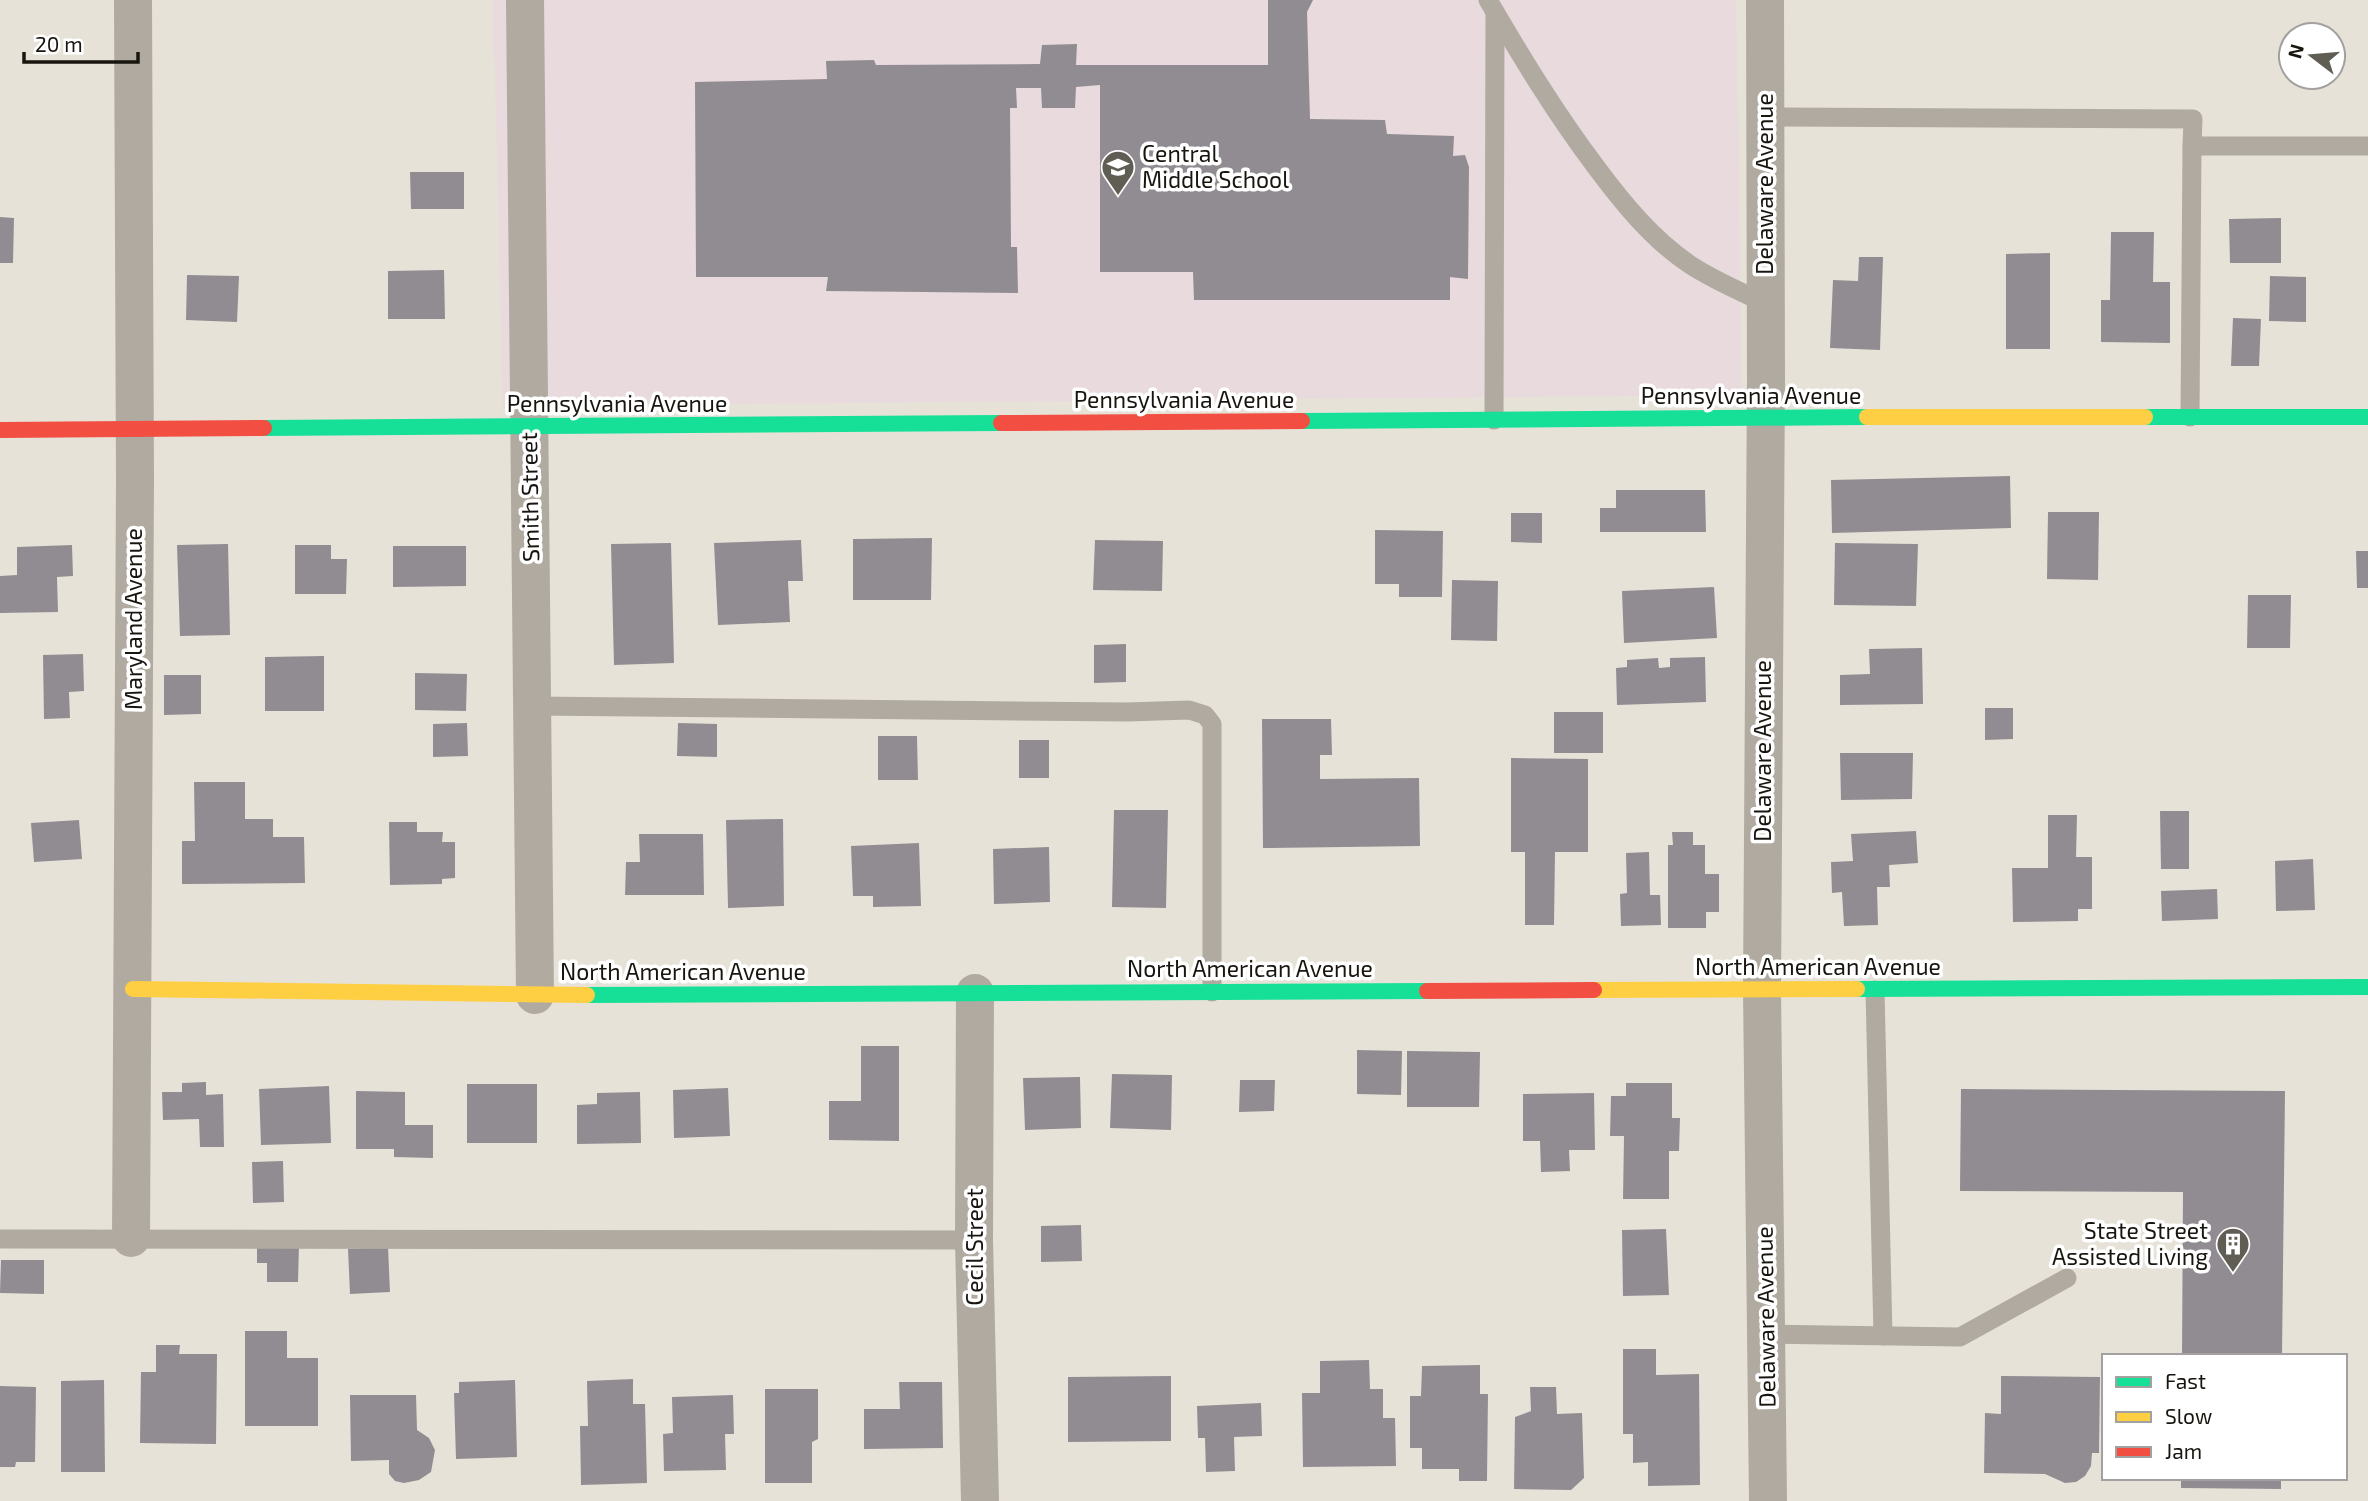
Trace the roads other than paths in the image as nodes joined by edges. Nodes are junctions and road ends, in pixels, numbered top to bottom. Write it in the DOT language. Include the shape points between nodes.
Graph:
graph roads {
  1 [pos="133,0"];
  2 [pos="525,0"];
  3 [pos="1765,0"];
  4 [pos="1491,6"];
  5 [pos="1765,117"];
  6 [pos="2192,146"];
  7 [pos="2368,146"];
  8 [pos="1765,303"];
  9 [pos="2190,417"];
  10 [pos="2368,417"];
  11 [pos="1765,418"];
  12 [pos="1494,420"];
  13 [pos="530,428"];
  14 [pos="135,429"];
  15 [pos="0,430"];
  16 [pos="532,706"];
  17 [pos="2368,987"];
  18 [pos="133,989"];
  19 [pos="1762,990"];
  20 [pos="1875,990"];
  21 [pos="1212,992"];
  22 [pos="975,993"];
  23 [pos="535,995"];
  24 [pos="0,1238"];
  25 [pos="131,1238"];
  26 [pos="974,1240"];
  27 [pos="2067,1278"];
  28 [pos="1766,1334"];
  29 [pos="1883,1336"];
  30 [pos="980,1501"];
  31 [pos="1769,1501"];
  1 -- 14 [label="street, Maryland Avenue"];
  2 -- 13 [label="street, Smith Street"];
  3 -- 5 [label="street, Delaware Avenue"];
  4 -- 8 [label="lane" via="1573,137 1630,211 1688,263"];
  4 -- 12 [label="lane"];
  5 -- 6 [label="lane" via="2193,119"];
  5 -- 8 [label="street, Delaware Avenue"];
  6 -- 7 [label="lane"];
  6 -- 9 [label="lane"];
  8 -- 11 [label="street, Delaware Avenue"];
  9 -- 10 [label="street, Pennsylvania Avenue"];
  9 -- 11 [label="street, Pennsylvania Avenue"];
  11 -- 12 [label="street, Pennsylvania Avenue"];
  11 -- 19 [label="street, Delaware Avenue"];
  12 -- 13 [label="street, Pennsylvania Avenue"];
  13 -- 14 [label="street, Pennsylvania Avenue"];
  13 -- 16 [label="street, Smith Street"];
  14 -- 15 [label="street, Pennsylvania Avenue"];
  14 -- 18 [label="street, Maryland Avenue"];
  16 -- 21 [label="lane" via="1189,710 1205,715 1212,724"];
  16 -- 23 [label="street, Smith Street"];
  17 -- 20 [label="street, North American Avenue"];
  18 -- 23 [label="street, North American Avenue"];
  18 -- 25 [label="street, Maryland Avenue"];
  19 -- 20 [label="street, North American Avenue"];
  19 -- 21 [label="street, North American Avenue"];
  19 -- 28 [label="street, Delaware Avenue"];
  20 -- 29 [label="lane"];
  21 -- 22 [label="street, North American Avenue"];
  22 -- 23 [label="street, North American Avenue"];
  22 -- 26 [label="street, Cecil Street"];
  24 -- 25 [label="lane"];
  25 -- 26 [label="lane"];
  26 -- 30 [label="street, Cecil Street"];
  27 -- 29 [label="lane" via="1960,1337"];
  28 -- 29 [label="lane"];
  28 -- 31 [label="street, Delaware Avenue"];
}
